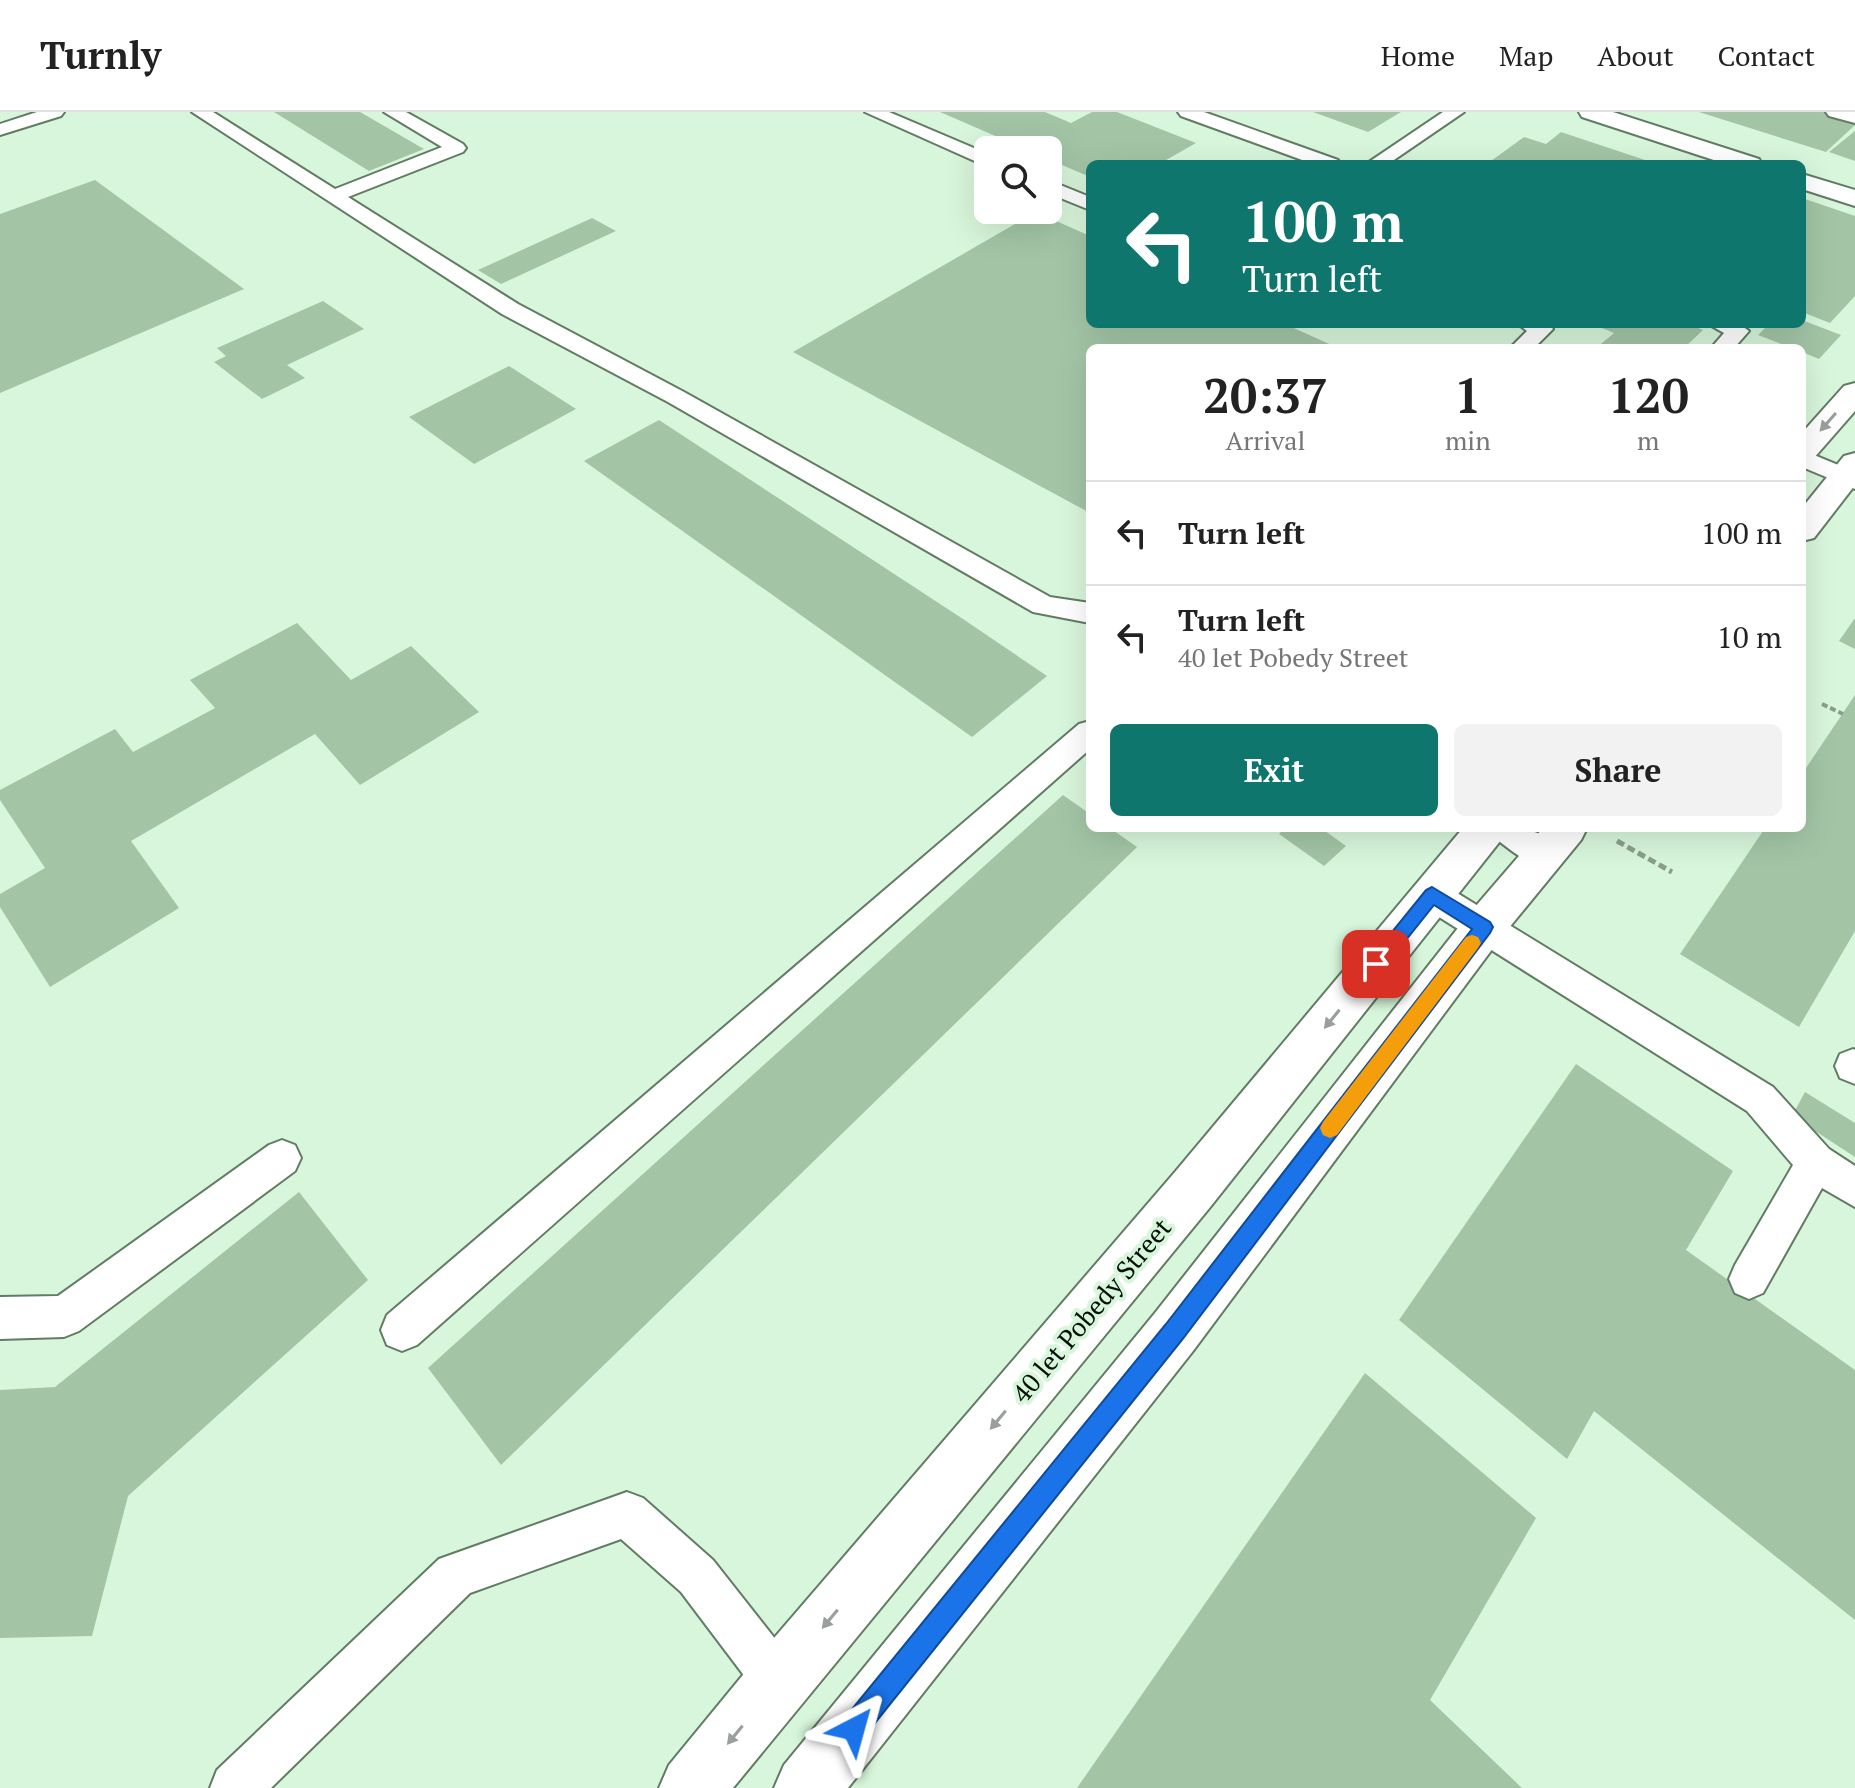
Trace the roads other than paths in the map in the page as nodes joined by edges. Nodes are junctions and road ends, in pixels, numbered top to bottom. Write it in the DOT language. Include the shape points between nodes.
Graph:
graph roads {
  1 [pos="55,112"];
  2 [pos="201,112"];
  3 [pos="393,112"];
  4 [pos="874,112"];
  5 [pos="1187,112"];
  6 [pos="1455,112"];
  7 [pos="1590,112"];
  8 [pos="1835,112"];
  9 [pos="1855,118"];
  10 [pos="0,130"];
  11 [pos="974,155"];
  12 [pos="1320,160"];
  13 [pos="1381,160"];
  14 [pos="1738,160"];
  15 [pos="1806,182"];
  16 [pos="1062,192"];
  17 [pos="335,196"];
  18 [pos="1855,198"];
  19 [pos="1086,202"];
  20 [pos="1539,328"];
  21 [pos="1730,328"];
  22 [pos="1525,344"];
  23 [pos="1726,344"];
  24 [pos="1855,392"];
  25 [pos="1806,450"];
  26 [pos="1806,456"];
  27 [pos="1852,473"];
  28 [pos="1806,525"];
  29 [pos="1086,612"];
  30 [pos="1086,735"];
  31 [pos="1484,832"];
  32 [pos="1519,832"];
  33 [pos="1556,841"];
  34 [pos="1432,895"];
  35 [pos="1484,927"];
  36 [pos="282,1158"];
  37 [pos="1816,1162"];
  38 [pos="1855,1188"];
  39 [pos="1749,1279"];
  40 [pos="0,1318"];
  41 [pos="402,1330"];
  42 [pos="778,1681"];
  43 [pos="235,1788"];
  44 [pos="692,1788"];
  45 [pos="807,1788"];
  1 -- 10 [label="lane"];
  2 -- 17 [label="lane"];
  3 -- 17 [label="lane" via="457,148"];
  4 -- 11 [label="lane"];
  5 -- 12 [label="lane"];
  6 -- 13 [label="lane"];
  7 -- 14 [label="main road"];
  8 -- 9 [label="lane"];
  15 -- 18 [label="main road"];
  16 -- 19 [label="lane"];
  17 -- 29 [label="lane" via="510,309 1043,605"];
  20 -- 22 [label="lane"];
  21 -- 23 [label="lane" via="1738,331"];
  24 -- 25 [label="main road, one-way"];
  26 -- 27 [label="lane"];
  27 -- 28 [label="main road"];
  30 -- 41 [label="lane"];
  31 -- 34 [label="main road, 40 let Pobedy Street"];
  32 -- 33 [label="lane"];
  33 -- 35 [label="main road"];
  34 -- 35 [label="lane"];
  34 -- 42 [label="main road, 40 let Pobedy Street, one-way" via="1193,1189"];
  35 -- 37 [label="lane" via="1760,1099"];
  35 -- 45 [label="main road" via="1174,1332"];
  36 -- 40 [label="lane" via="64,1316"];
  37 -- 38 [label="lane"];
  37 -- 39 [label="lane"];
  42 -- 43 [label="lane" via="697,1576 627,1514 455,1575"];
  42 -- 44 [label="main road, 40 let Pobedy Street, one-way"];
}
